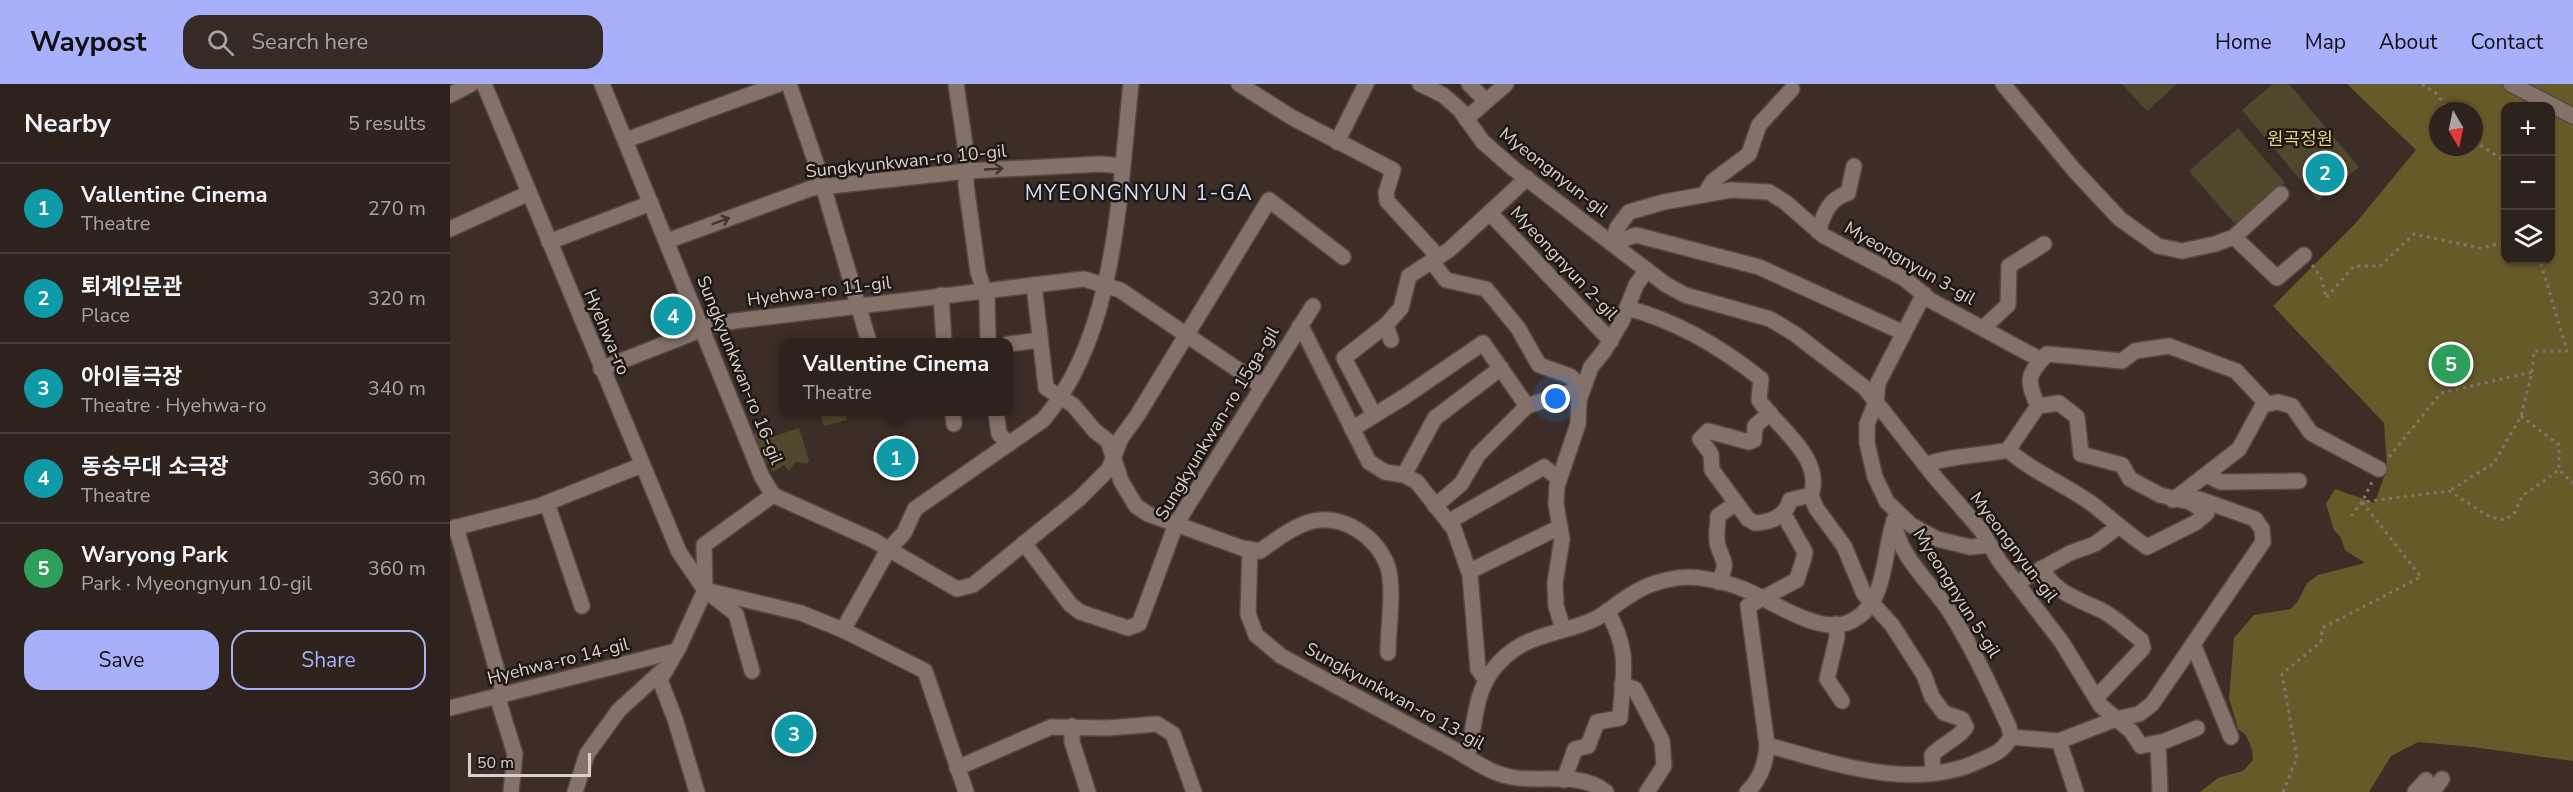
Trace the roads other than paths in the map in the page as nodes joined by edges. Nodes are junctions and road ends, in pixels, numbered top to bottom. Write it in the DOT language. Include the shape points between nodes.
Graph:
graph roads {
  1 [pos="471,84"];
  2 [pos="484,84"];
  3 [pos="602,84"];
  4 [pos="778,84"];
  5 [pos="789,84"];
  6 [pos="956,84"];
  7 [pos="1131,84"];
  8 [pos="1239,84"];
  9 [pos="1366,84"];
  10 [pos="1420,84"];
  11 [pos="1469,84"];
  12 [pos="1506,84"];
  13 [pos="2003,84"];
  14 [pos="2511,84"];
  15 [pos="1792,89"];
  16 [pos="450,95"];
  17 [pos="1486,101"];
  18 [pos="2573,116"];
  19 [pos="1466,119"];
  20 [pos="626,140"];
  21 [pos="1337,142"];
  22 [pos="1122,166"];
  23 [pos="1854,166"];
  24 [pos="967,171"];
  25 [pos="1527,178"];
  26 [pos="824,187"];
  27 [pos="529,194"];
  28 [pos="1705,194"];
  29 [pos="2282,194"];
  30 [pos="651,203"];
  31 [pos="1490,213"];
  32 [pos="450,229"];
  33 [pos="1818,231"];
  34 [pos="2234,237"];
  35 [pos="666,241"];
  36 [pos="549,242"];
  37 [pos="1613,243"];
  38 [pos="2044,244"];
  39 [pos="2304,255"];
  40 [pos="1343,257"];
  41 [pos="1435,260"];
  42 [pos="1647,270"];
  43 [pos="1105,284"];
  44 [pos="1034,285"];
  45 [pos="984,291"];
  46 [pos="1924,294"];
  47 [pos="942,295"];
  48 [pos="858,306"];
  49 [pos="1313,306"];
  50 [pos="1627,308"];
  51 [pos="1386,325"];
  52 [pos="1299,327"];
  53 [pos="703,328"];
  54 [pos="1983,328"];
  55 [pos="1904,333"];
  56 [pos="1186,334"];
  57 [pos="868,338"];
  58 [pos="944,338"];
  59 [pos="988,338"];
  60 [pos="1040,340"];
  61 [pos="1391,340"];
  62 [pos="1611,340"];
  63 [pos="1013,343"];
  64 [pos="2041,360"];
  65 [pos="1501,368"];
  66 [pos="602,369"];
  67 [pos="1262,386"];
  68 [pos="1583,388"];
  69 [pos="1059,398"];
  70 [pos="1876,402"];
  71 [pos="2267,404"];
  72 [pos="1527,406"];
  73 [pos="2038,406"];
  74 [pos="1770,413"];
  75 [pos="1374,415"];
  76 [pos="997,416"];
  77 [pos="1352,429"];
  78 [pos="1009,444"];
  79 [pos="2008,450"];
  80 [pos="1114,459"];
  81 [pos="642,465"];
  82 [pos="1925,465"];
  83 [pos="2379,469"];
  84 [pos="1404,475"];
  85 [pos="2206,475"];
  86 [pos="1559,479"];
  87 [pos="2299,481"];
  88 [pos="773,495"];
  89 [pos="1811,495"];
  90 [pos="2173,500"];
  91 [pos="547,503"];
  92 [pos="1736,503"];
  93 [pos="1436,506"];
  94 [pos="1783,513"];
  95 [pos="1895,516"];
  96 [pos="1448,522"];
  97 [pos="1176,524"];
  98 [pos="1560,526"];
  99 [pos="2118,527"];
  100 [pos="453,528"];
  101 [pos="1024,543"];
  102 [pos="1990,545"];
  103 [pos="1250,549"];
  104 [pos="888,550"];
  105 [pos="2042,568"];
  106 [pos="1470,571"];
  107 [pos="1719,582"];
  108 [pos="2016,583"];
  109 [pos="705,590"];
  110 [pos="1761,598"];
  111 [pos="1872,602"];
  112 [pos="582,606"];
  113 [pos="1607,611"];
  114 [pos="1836,624"];
  115 [pos="1563,629"];
  116 [pos="843,630"];
  117 [pos="2193,644"];
  118 [pos="676,651"];
  119 [pos="1388,653"];
  120 [pos="668,666"];
  121 [pos="752,670"];
  122 [pos="1486,680"];
  123 [pos="1622,685"];
  124 [pos="501,695"];
  125 [pos="2096,698"];
  126 [pos="1842,701"];
  127 [pos="450,708"];
  128 [pos="2116,719"];
  129 [pos="1072,726"];
  130 [pos="2197,728"];
  131 [pos="2011,737"];
  132 [pos="2231,737"];
  133 [pos="2059,741"];
  134 [pos="2158,743"];
  135 [pos="1767,745"];
  136 [pos="1467,757"];
  137 [pos="957,768"];
  138 [pos="1932,773"];
  139 [pos="2442,779"];
  140 [pos="1564,780"];
  141 [pos="2429,786"];
  142 [pos="511,792"];
  143 [pos="575,792"];
  144 [pos="697,792"];
  145 [pos="966,792"];
  146 [pos="1088,792"];
  147 [pos="1194,792"];
  148 [pos="1606,792"];
  149 [pos="1647,792"];
  150 [pos="1747,792"];
  151 [pos="2076,792"];
  152 [pos="2160,792"];
  153 [pos="2415,792"];
  1 -- 16 [label="street"];
  2 -- 27 [label="street, Hyehwa-ro"];
  3 -- 20 [label="street, Sungkyunkwan-ro 16-gil"];
  4 -- 20 [label="street"];
  5 -- 26 [label="street"];
  6 -- 24 [label="street"];
  7 -- 22 [label="street"];
  8 -- 21 [label="street"];
  9 -- 21 [label="street"];
  10 -- 19 [label="street, Myeongnyun-gil" via="1443,95"];
  11 -- 17 [label="street"];
  12 -- 17 [label="street"];
  13 -- 34 [label="street" via="2120,219 2158,246 2182,250"];
  14 -- 18 [label="street"];
  15 -- 28 [label="street" via="1759,125 1749,154 1713,181"];
  17 -- 19 [label="street"];
  19 -- 25 [label="street, Myeongnyun-gil" via="1483,142"];
  20 -- 30 [label="street, Sungkyunkwan-ro 16-gil"];
  21 -- 41 [label="street" via="1393,170 1386,193 1388,201 1433,251"];
  24 -- 22 [label="street, Sungkyunkwan-ro 10-gil, one-way"];
  22 -- 43 [label="street"];
  23 -- 33 [label="street, Myeongnyun 3-gil" via="1848,193 1828,204"];
  24 -- 26 [label="street, Sungkyunkwan-ro 10-gil"];
  24 -- 45 [label="street" via="978,272"];
  25 -- 31 [label="street, Myeongnyun 2-gil"];
  25 -- 37 [label="street, Myeongnyun-gil"];
  35 -- 26 [label="street, Sungkyunkwan-ro 10-gil, one-way"];
  26 -- 48 [label="street"];
  27 -- 32 [label="street"];
  27 -- 36 [label="street, Hyehwa-ro"];
  28 -- 33 [label="street, Myeongnyun 3-gil" via="1731,190 1769,192"];
  28 -- 37 [label="street, Myeongnyun 3-gil" via="1629,212 1617,228"];
  29 -- 34 [label="street"];
  30 -- 35 [label="street, Sungkyunkwan-ro 16-gil"];
  30 -- 36 [label="street"];
  31 -- 41 [label="street, Myeongnyun 2-gil"];
  31 -- 62 [label="street, Myeongnyun 2-gil"];
  33 -- 46 [label="street, Myeongnyun 3-gil" via="1905,279"];
  34 -- 39 [label="street" via="2277,278"];
  35 -- 53 [label="street, Sungkyunkwan-ro 16-gil"];
  36 -- 66 [label="street, Hyehwa-ro"];
  37 -- 42 [label="street, Myeongnyun-gil"];
  37 -- 55 [label="street, Myeongnyun-gil" via="1636,235 1759,267"];
  38 -- 54 [label="street, Myeongnyun 3-gil" via="2009,266 2008,304"];
  40 -- 56 [label="street" via="1269,200"];
  41 -- 51 [label="street, Myeongnyun 2-gil" via="1409,276 1401,308"];
  41 -- 68 [label="street" via="1446,280 1486,289 1518,328 1539,365 1570,376"];
  42 -- 50 [label="street"];
  42 -- 70 [label="street, Myeongnyun-gil" via="1685,295 1770,319 1865,388"];
  43 -- 44 [label="street, Hyehwa-ro 11-gil" via="1084,279"];
  43 -- 56 [label="street, Hyehwa-ro 11-gil"];
  43 -- 69 [label="street" via="1090,340"];
  44 -- 45 [label="street, Hyehwa-ro 11-gil"];
  44 -- 60 [label="street"];
  45 -- 47 [label="street, Hyehwa-ro 11-gil"];
  45 -- 59 [label="street"];
  46 -- 54 [label="street, Myeongnyun 3-gil"];
  46 -- 55 [label="street"];
  47 -- 48 [label="street, Hyehwa-ro 11-gil"];
  47 -- 58 [label="street"];
  48 -- 53 [label="street, Hyehwa-ro 11-gil"];
  48 -- 57 [label="street"];
  49 -- 52 [label="street, Sungkyunkwan-ro 15ga-gil"];
  50 -- 62 [label="street"];
  50 -- 74 [label="street" via="1688,329 1736,358 1761,379 1759,400"];
  51 -- 61 [label="street"];
  51 -- 75 [label="street, Myeongnyun 2-gil" via="1344,358"];
  52 -- 67 [label="street, Sungkyunkwan-ro 15ga-gil"];
  52 -- 77 [label="street"];
  53 -- 66 [label="street, Hyehwa-ro 11-gil"];
  53 -- 88 [label="street, Sungkyunkwan-ro 16-gil" via="762,477"];
  54 -- 64 [label="street, Myeongnyun 3-gil"];
  55 -- 70 [label="street" via="1878,383"];
  56 -- 67 [label="street, Hyehwa-ro 11-gil"];
  56 -- 80 [label="street" via="1121,438"];
  60 -- 63 [label="street"];
  60 -- 69 [label="street" via="1046,388"];
  62 -- 68 [label="street" via="1591,367"];
  64 -- 71 [label="street" via="2047,354 2122,361 2135,351 2169,346 2236,371"];
  64 -- 73 [label="street" via="2031,372 2029,386"];
  65 -- 72 [label="street"];
  65 -- 75 [label="street" via="1483,343"];
  65 -- 84 [label="street" via="1435,418"];
  66 -- 81 [label="street, Hyehwa-ro"];
  67 -- 97 [label="street, Sungkyunkwan-ro 15ga-gil"];
  68 -- 72 [label="street"];
  68 -- 86 [label="street" via="1578,424"];
  69 -- 78 [label="street" via="1042,420"];
  69 -- 80 [label="street" via="1073,405 1108,441"];
  70 -- 82 [label="street, Myeongnyun-gil"];
  70 -- 95 [label="street, Myeongnyun 5-gil" via="1867,424 1867,443 1875,477"];
  71 -- 83 [label="street" via="2292,406 2311,433"];
  71 -- 85 [label="street" via="2239,449"];
  72 -- 93 [label="street" via="1478,455 1461,484"];
  73 -- 79 [label="street"];
  73 -- 90 [label="street" via="2059,403 2077,417 2080,454 2122,465 2130,479"];
  74 -- 89 [label="street" via="1812,466 1815,483"];
  74 -- 92 [label="street" via="1755,426 1754,440 1749,442 1708,431 1700,439 1711,454 1712,470"];
  75 -- 77 [label="street"];
  76 -- 78 [label="street" via="999,434"];
  77 -- 84 [label="street" via="1369,462 1385,472"];
  78 -- 104 [label="street" via="915,509 904,533"];
  79 -- 82 [label="street" via="1943,458"];
  79 -- 99 [label="street" via="2022,463 2095,506"];
  80 -- 97 [label="street" via="1136,506"];
  80 -- 101 [label="street" via="1080,498"];
  81 -- 91 [label="street"];
  81 -- 109 [label="street, Hyehwa-ro" via="679,552"];
  82 -- 102 [label="street, Myeongnyun-gil"];
  84 -- 93 [label="street" via="1416,482"];
  85 -- 87 [label="street" via="2221,482"];
  85 -- 90 [label="street"];
  86 -- 96 [label="street" via="1544,467"];
  86 -- 98 [label="street" via="1556,504"];
  88 -- 104 [label="street"];
  88 -- 109 [label="street" via="704,545"];
  89 -- 94 [label="street" via="1790,500"];
  89 -- 111 [label="street" via="1844,546 1864,594"];
  90 -- 99 [label="street" via="2190,502 2207,513 2146,547"];
  90 -- 117 [label="street" via="2199,499 2255,519 2262,530 2263,542"];
  91 -- 100 [label="street"];
  91 -- 112 [label="street"];
  92 -- 94 [label="street" via="1755,523 1778,518"];
  92 -- 107 [label="street" via="1718,516 1717,544 1725,559"];
  93 -- 96 [label="street"];
  94 -- 110 [label="street" via="1805,552 1805,559 1797,580"];
  95 -- 102 [label="street" via="1937,539 1970,547"];
  95 -- 111 [label="street" via="1880,588"];
  95 -- 131 [label="street, Myeongnyun 5-gil" via="1897,537 1951,612 1976,657"];
  96 -- 106 [label="street"];
  97 -- 101 [label="street, Sungkyunkwan-ro 15ga-gil" via="1139,624 1128,628 1080,612 1070,604"];
  97 -- 103 [label="street"];
  98 -- 106 [label="street"];
  98 -- 115 [label="street" via="1562,539 1555,583"];
  99 -- 105 [label="street" via="2095,544"];
  100 -- 124 [label="street"];
  101 -- 104 [label="street" via="973,585 957,589"];
  102 -- 108 [label="street, Myeongnyun-gil"];
  103 -- 119 [label="street, Sungkyunkwan-ro 13-gil" via="1260,551 1314,520 1341,522 1362,532 1379,549 1390,576"];
  103 -- 136 [label="street, Sungkyunkwan-ro 13-gil" via="1248,614 1256,635 1281,656"];
  104 -- 116 [label="street"];
  105 -- 108 [label="street"];
  105 -- 125 [label="street" via="2048,580 2071,598 2104,612 2141,640 2143,648"];
  106 -- 122 [label="street" via="1478,669"];
  107 -- 110 [label="street"];
  107 -- 113 [label="street" via="1679,577 1651,584"];
  108 -- 125 [label="street, Myeongnyun-gil" via="2061,641"];
  109 -- 116 [label="street" via="801,613"];
  109 -- 118 [label="street"];
  109 -- 121 [label="street, Hyehwa-ro" via="736,614"];
  110 -- 114 [label="street" via="1799,616"];
  110 -- 135 [label="street" via="1748,606"];
  111 -- 114 [label="street" via="1846,624"];
  111 -- 138 [label="street" via="1924,675 1932,698 1944,713 1962,719 1966,727 1932,755"];
  113 -- 115 [label="street"];
  113 -- 123 [label="street" via="1624,649"];
  114 -- 126 [label="street" via="1837,637 1827,679"];
  115 -- 122 [label="street" via="1518,645"];
  116 -- 137 [label="street" via="925,671"];
  117 -- 128 [label="street" via="2152,704 2139,714"];
  117 -- 132 [label="street"];
  118 -- 120 [label="street"];
  118 -- 124 [label="street, Hyehwa-ro 14-gil"];
  120 -- 143 [label="street" via="619,710 587,754"];
  120 -- 144 [label="street" via="660,680"];
  122 -- 136 [label="street"];
  123 -- 140 [label="street" via="1620,718 1597,722 1588,746 1575,749"];
  123 -- 149 [label="street" via="1635,689 1662,741 1664,765"];
  124 -- 127 [label="street, Hyehwa-ro 14-gil"];
  124 -- 142 [label="street" via="515,754"];
  125 -- 128 [label="street, Myeongnyun-gil"];
  128 -- 133 [label="street"];
  128 -- 134 [label="street, Myeongnyun-gil" via="2141,746"];
  129 -- 137 [label="street" via="1051,727"];
  129 -- 146 [label="street" via="1072,742"];
  129 -- 147 [label="street" via="1157,724 1173,734"];
  130 -- 134 [label="street"];
  131 -- 133 [label="street"];
  131 -- 138 [label="street" via="2004,749 1968,767"];
  133 -- 151 [label="street"];
  134 -- 152 [label="street"];
  135 -- 138 [label="street" via="1883,775"];
  135 -- 150 [label="street" via="1766,761"];
  136 -- 140 [label="street, Sungkyunkwan-ro 13-gil" via="1483,768 1511,777"];
  137 -- 145 [label="street"];
  139 -- 141 [label="street"];
  140 -- 148 [label="street, Sungkyunkwan-ro 13-gil"];
  141 -- 153 [label="street"];
}
